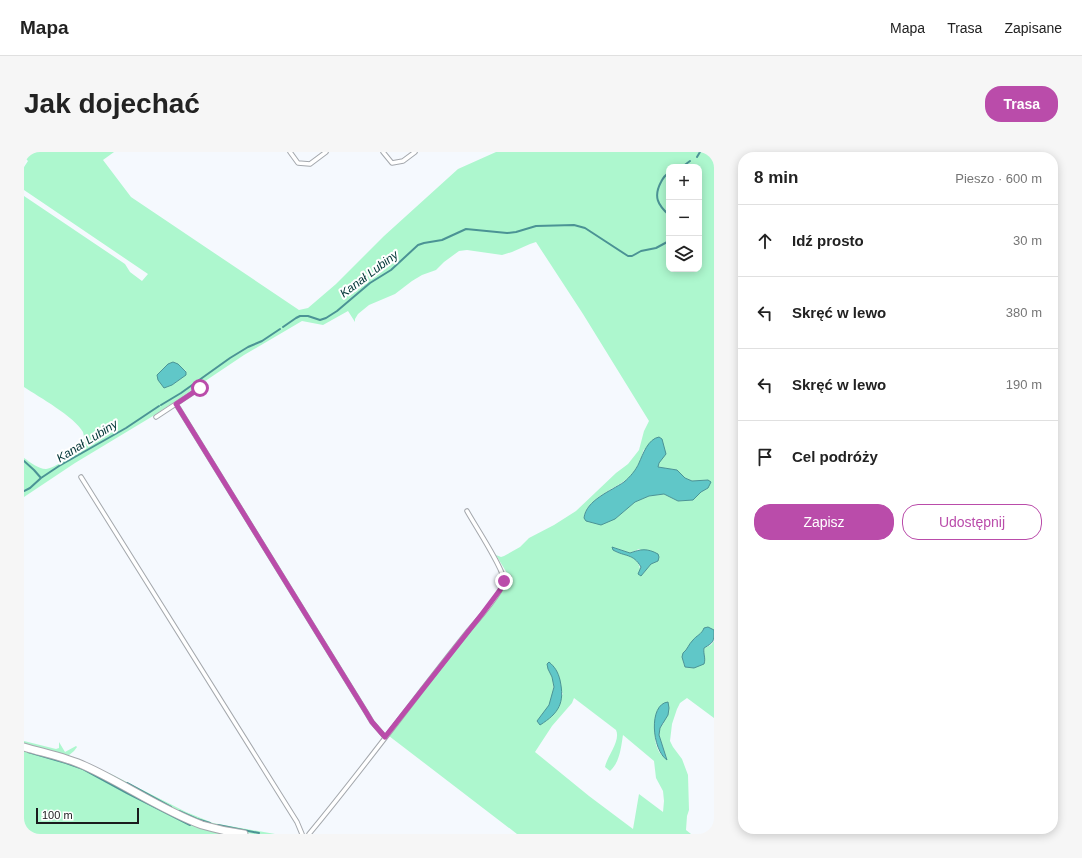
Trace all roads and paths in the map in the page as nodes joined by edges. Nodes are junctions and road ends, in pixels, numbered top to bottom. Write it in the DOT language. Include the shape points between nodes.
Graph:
graph roads {
  1 [pos="290,152"];
  2 [pos="326,152"];
  3 [pos="383,152"];
  4 [pos="415,152"];
  5 [pos="200,388"];
  6 [pos="176,404"];
  7 [pos="156,417"];
  8 [pos="81,477"];
  9 [pos="467,512"];
  10 [pos="509,577"];
  11 [pos="503,585"];
  12 [pos="385,737"];
  13 [pos="24,747"];
  14 [pos="244,834"];
  15 [pos="302,834"];
  16 [pos="309,834"];
  1 -- 2 [label="lane" via="298,162 310,164"];
  3 -- 4 [label="lane" via="392,163 403,161"];
  5 -- 6 [label="lane"];
  6 -- 7 [label="lane"];
  6 -- 12 [label="lane" via="372,722"];
  8 -- 15 [label="lane" via="297,822"];
  9 -- 11 [label="lane" via="499,567"];
  10 -- 11 [label="lane"];
  11 -- 12 [label="lane"];
  12 -- 16 [label="lane"];
  13 -- 14 [label="street" via="85,766 201,824"];
}
